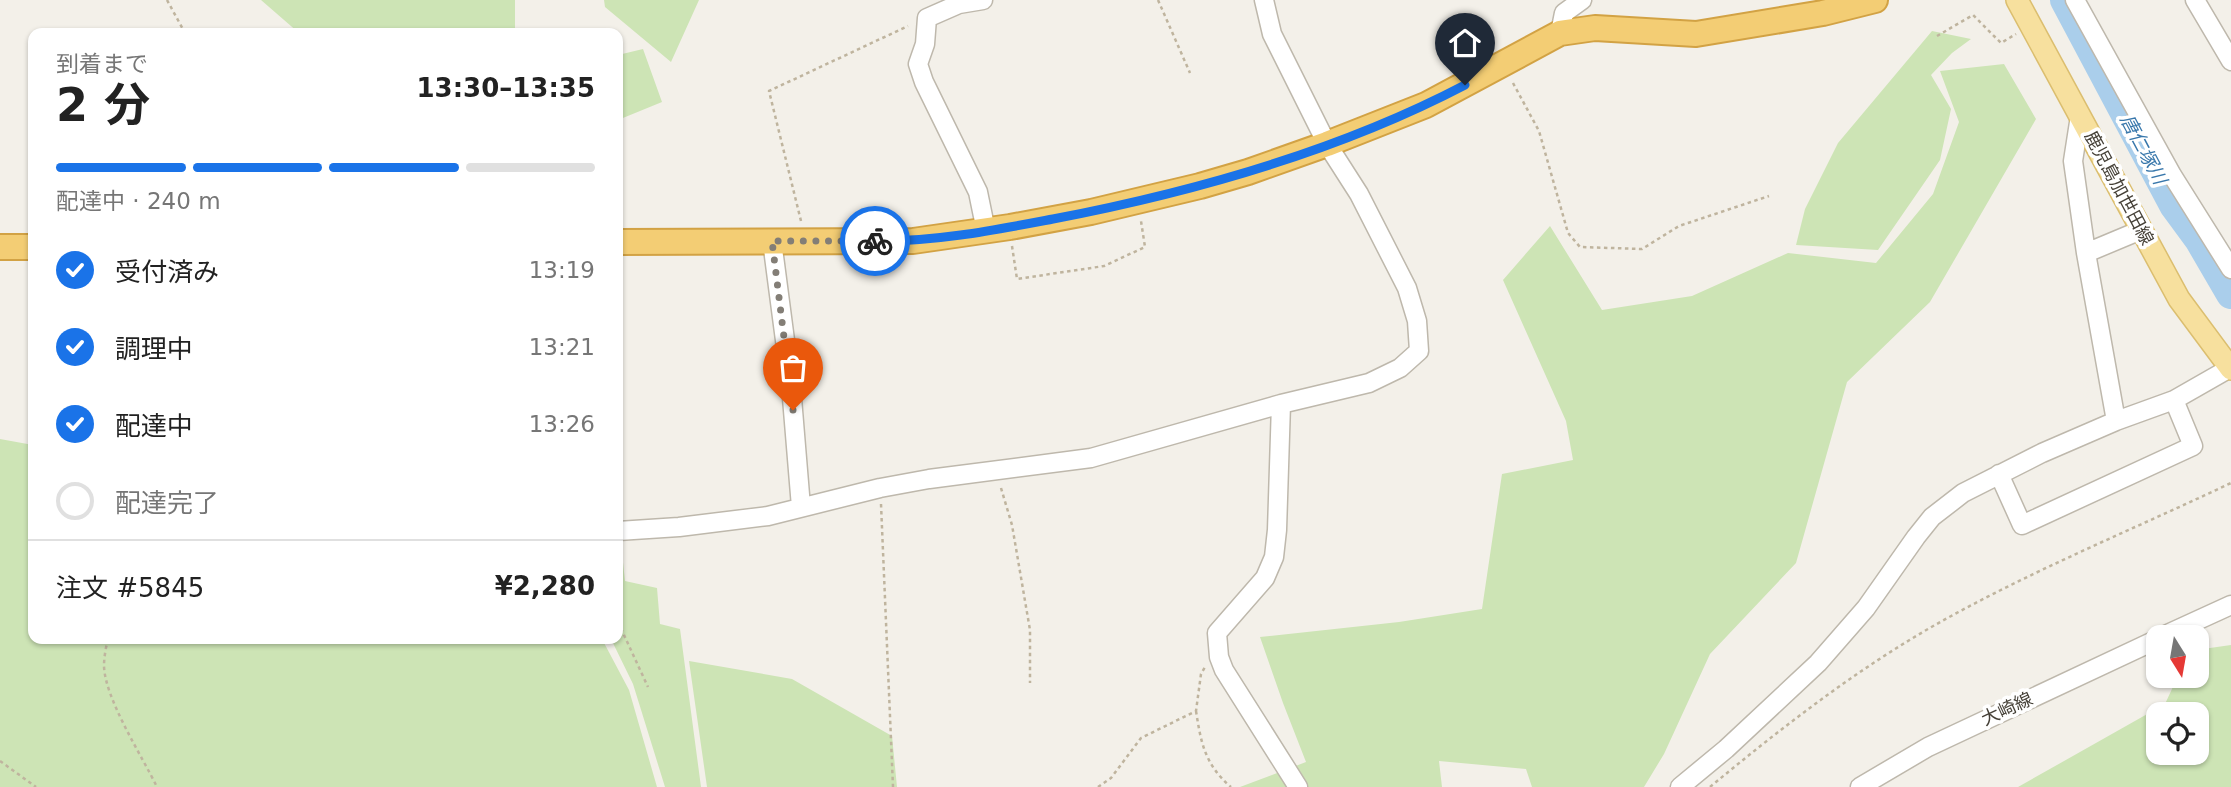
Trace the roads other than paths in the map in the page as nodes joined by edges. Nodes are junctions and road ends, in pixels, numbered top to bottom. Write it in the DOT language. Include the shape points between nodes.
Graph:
graph roads {
  1 [pos="983,0"];
  2 [pos="1264,0"];
  3 [pos="1583,0"];
  4 [pos="1875,0"];
  5 [pos="2017,0"];
  6 [pos="2075,0"];
  7 [pos="2195,0"];
  8 [pos="1560,33"];
  9 [pos="2231,61"];
  10 [pos="2080,116"];
  11 [pos="1327,145"];
  12 [pos="998,229"];
  13 [pos="2141,230"];
  14 [pos="772,241"];
  15 [pos="623,242"];
  16 [pos="0,247"];
  17 [pos="28,247"];
  18 [pos="2086,253"];
  19 [pos="2231,269"];
  20 [pos="2230,368"];
  21 [pos="2174,400"];
  22 [pos="1280,404"];
  23 [pos="2116,421"];
  24 [pos="1999,474"];
  25 [pos="802,507"];
  26 [pos="623,531"];
  27 [pos="2231,605"];
  28 [pos="2188,625"];
  29 [pos="2146,645"];
  30 [pos="1298,787"];
  31 [pos="1680,787"];
  32 [pos="1860,787"];
  1 -- 12 [label="street" via="959,4 927,18 919,64"];
  2 -- 11 [label="street" via="1272,34"];
  3 -- 8 [label="street" via="1564,13"];
  4 -- 8 [label="highway" via="1696,34 1595,28"];
  5 -- 10 [label="main road, 鹿児島加世田線"];
  6 -- 19 [label="street" via="2172,175"];
  7 -- 9 [label="street"];
  8 -- 11 [label="highway" via="1426,105"];
  10 -- 13 [label="main road, 鹿児島加世田線"];
  10 -- 18 [label="street" via="2073,161"];
  11 -- 12 [label="highway" via="1248,172 1137,201"];
  11 -- 22 [label="street" via="1359,194 1407,288 1417,321 1419,351 1400,368 1368,383"];
  12 -- 14 [label="highway" via="913,242"];
  13 -- 18 [label="street"];
  13 -- 20 [label="main road, 鹿児島加世田線" via="2179,299"];
  14 -- 15 [label="highway"];
  14 -- 25 [label="street"];
  16 -- 17 [label="highway"];
  18 -- 23 [label="street"];
  20 -- 21 [label="street"];
  21 -- 23 [label="street"];
  21 -- 24 [label="street" via="2193,446 2022,525"];
  22 -- 25 [label="street" via="1091,458 929,479"];
  22 -- 30 [label="street" via="1274,557 1265,578 1217,633 1217,646 1229,680"];
  23 -- 24 [label="street"];
  24 -- 31 [label="street" via="1932,517 1866,608 1818,663"];
  25 -- 26 [label="street" via="768,516"];
  27 -- 28 [label="street, 大崎線"];
  29 -- 32 [label="street, 大崎線" via="1928,747"];
}
